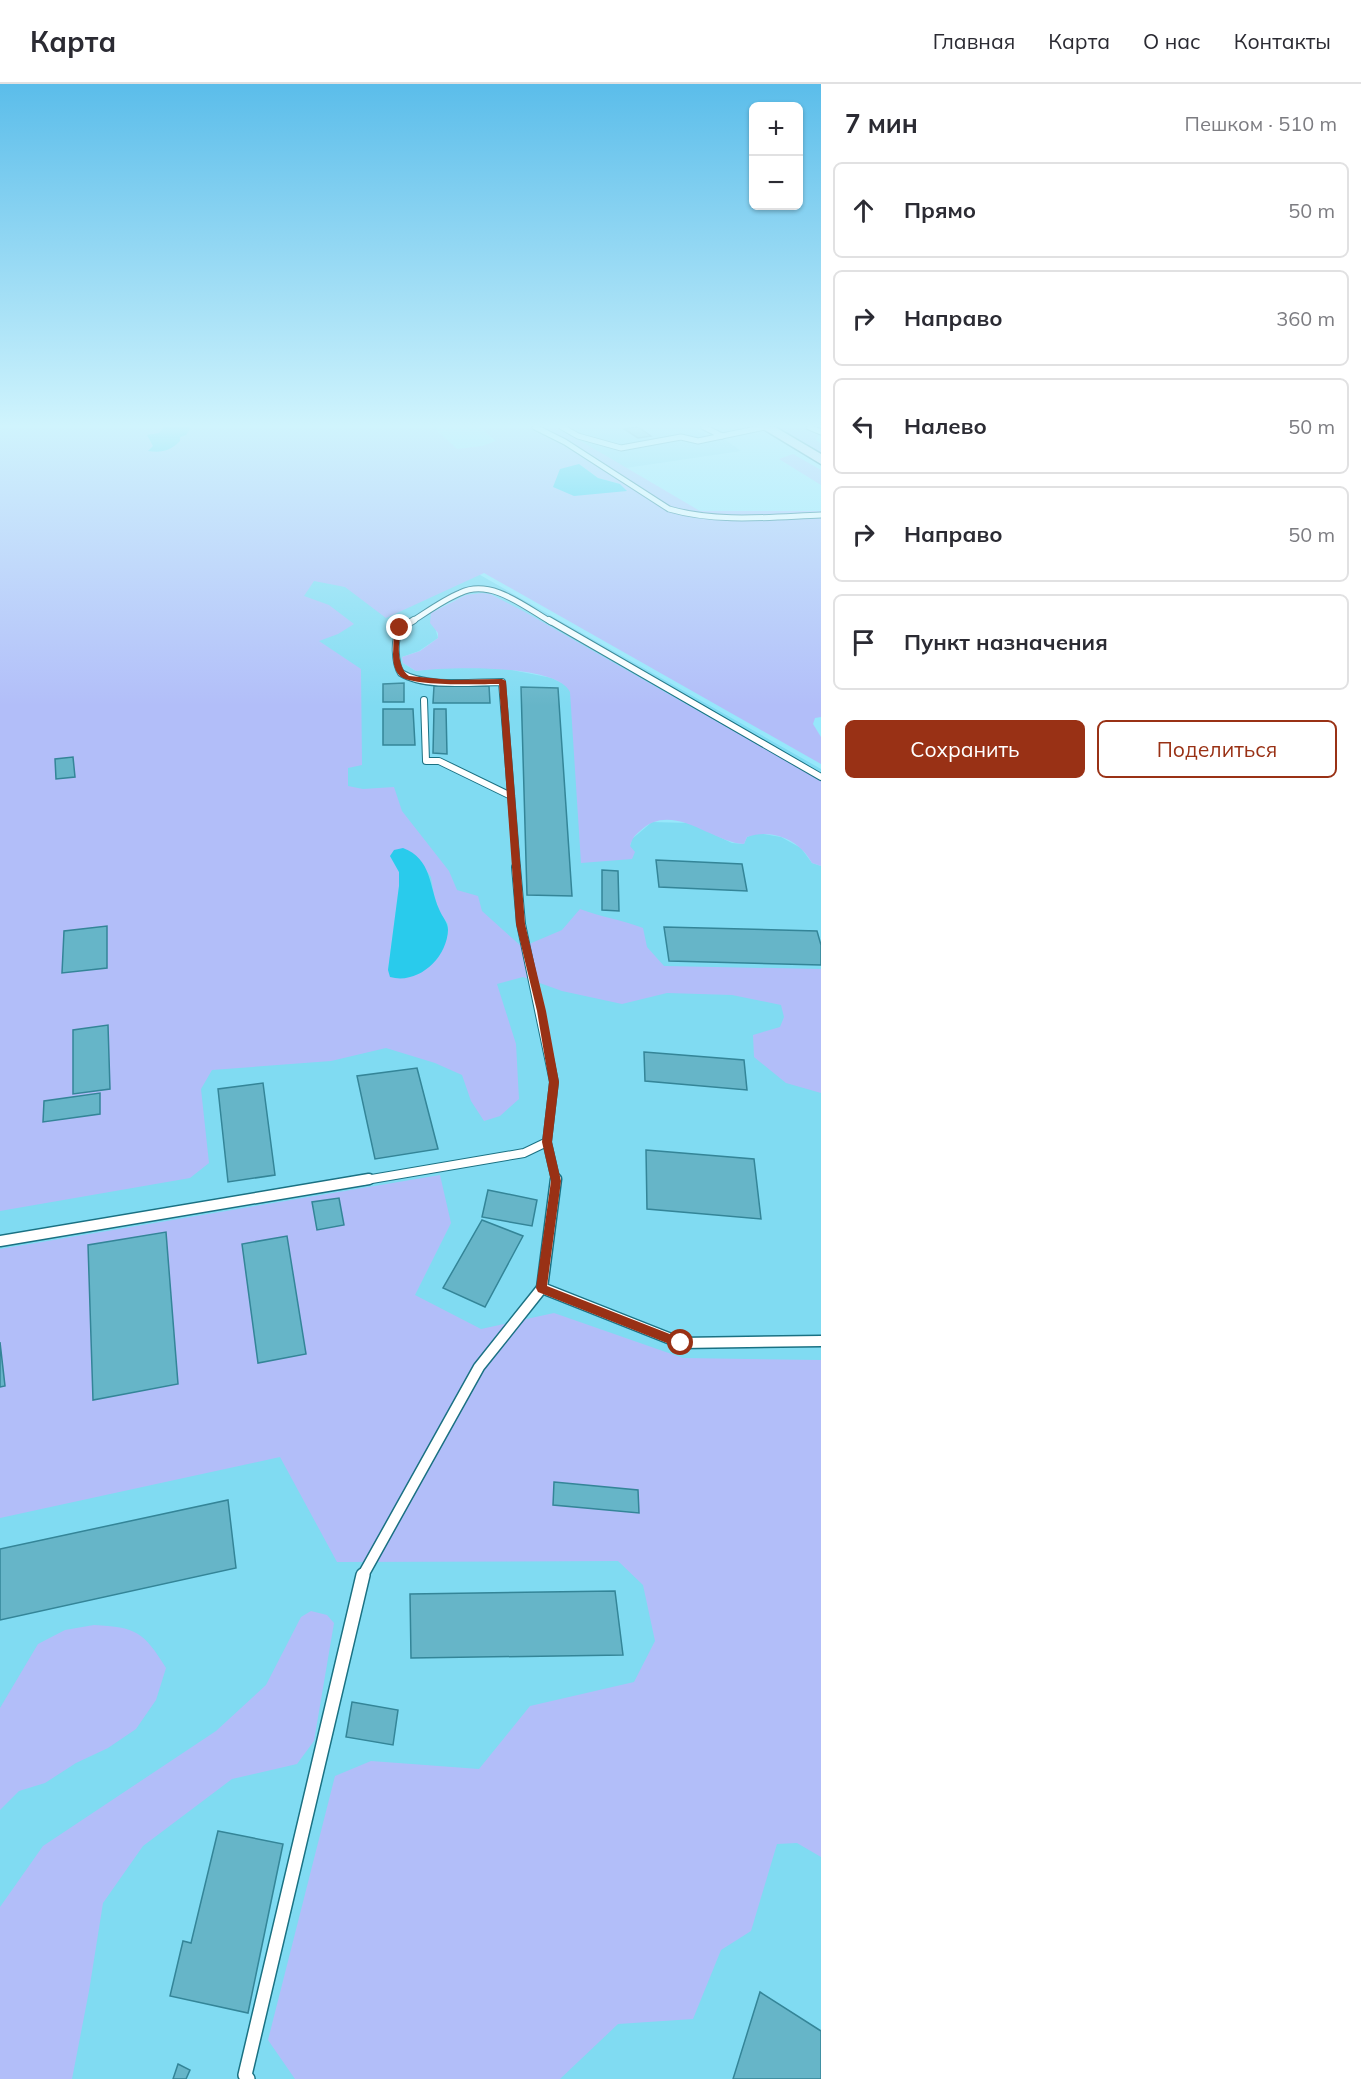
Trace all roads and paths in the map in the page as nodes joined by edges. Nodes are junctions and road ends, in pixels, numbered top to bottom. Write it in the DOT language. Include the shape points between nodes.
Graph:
graph roads {
  1 [pos="423,700"];
  2 [pos="821,777"];
  3 [pos="511,796"];
  4 [pos="547,1142"];
  5 [pos="0,1241"];
  6 [pos="542,1288"];
  7 [pos="821,1341"];
  8 [pos="248,2079"];
  1 -- 3 [label="lane" via="426,760 439,761"];
  2 -- 3 [label="lane" via="501,593 477,588 461,592 400,628 397,663 407,678 502,681"];
  3 -- 4 [label="lane" via="521,924 554,1082"];
  4 -- 5 [label="lane" via="524,1153"];
  4 -- 6 [label="lane" via="556,1181"];
  6 -- 7 [label="lane" via="681,1343"];
  6 -- 8 [label="lane" via="478,1367 360,1580 245,2075"];
}
